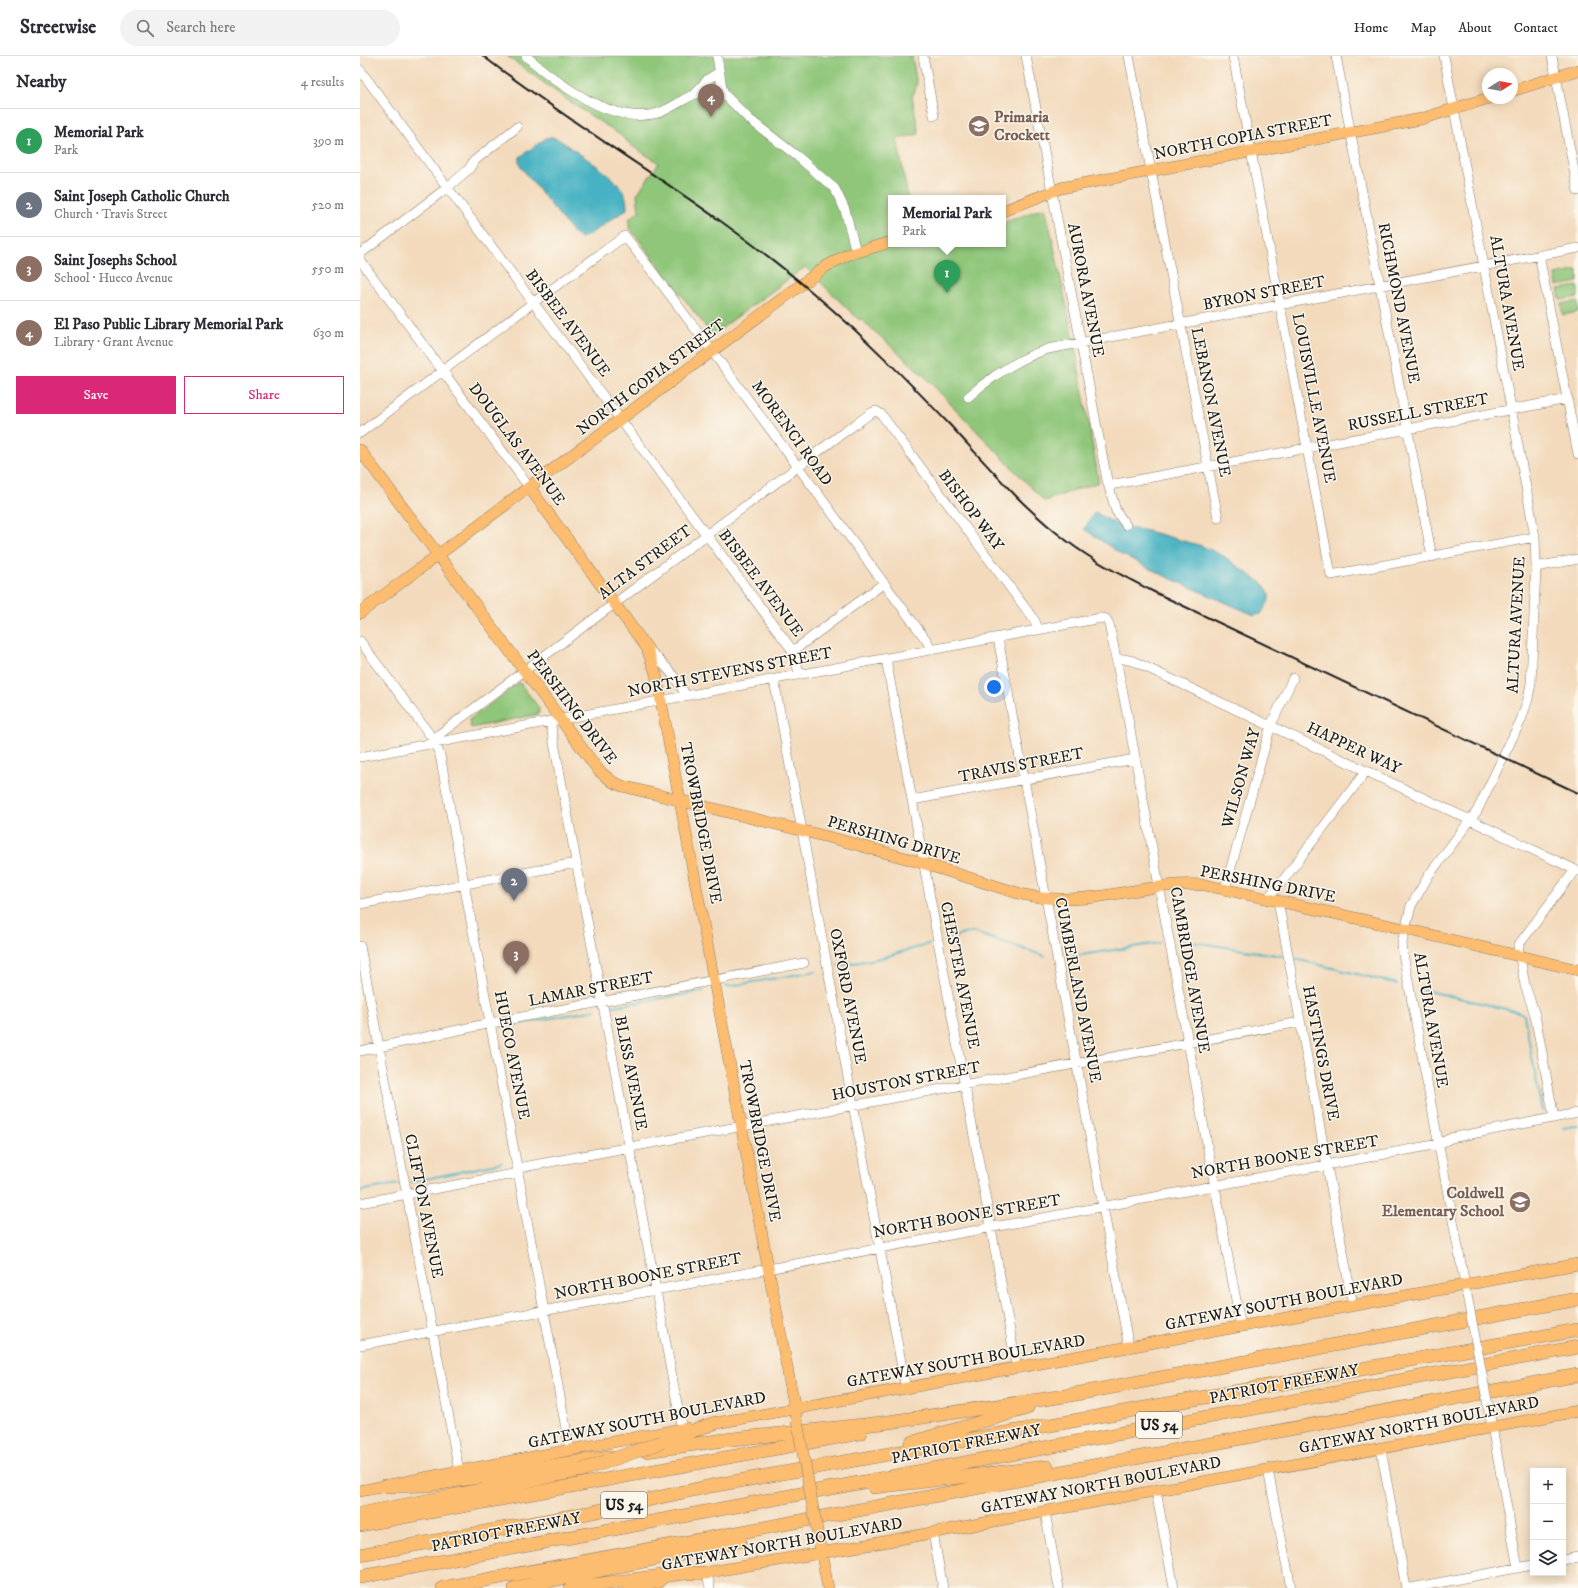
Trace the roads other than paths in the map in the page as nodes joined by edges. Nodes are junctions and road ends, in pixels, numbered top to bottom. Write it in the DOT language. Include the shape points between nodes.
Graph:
graph roads {
  1 [pos="526,56"];
  2 [pos="717,56"];
  3 [pos="923,56"];
  4 [pos="1026,56"];
  5 [pos="1129,56"];
  6 [pos="1233,56"];
  7 [pos="1336,56"];
  8 [pos="1444,56"];
  9 [pos="1552,56"];
  10 [pos="1578,70"];
  11 [pos="361,72"];
  12 [pos="719,72"];
  13 [pos="1556,77"];
  14 [pos="1518,89"];
  15 [pos="723,92"];
  16 [pos="694,94"];
  17 [pos="1482,100"];
  18 [pos="1454,110"];
  19 [pos="934,116"];
  20 [pos="518,127"];
  21 [pos="1351,132"];
  22 [pos="1251,151"];
  23 [pos="1152,170"];
  24 [pos="448,187"];
  25 [pos="1052,191"];
  26 [pos="1578,191"];
  27 [pos="1006,210"];
  28 [pos="888,243"];
  29 [pos="1578,248"];
  30 [pos="856,252"];
  31 [pos="360,254"];
  32 [pos="1539,255"];
  33 [pos="360,260"];
  34 [pos="1485,266"];
  35 [pos="1381,286"];
  36 [pos="534,302"];
  37 [pos="1281,305"];
  38 [pos="1181,324"];
  39 [pos="1080,343"];
  40 [pos="713,351"];
  41 [pos="443,372"];
  42 [pos="968,397"];
  43 [pos="1568,398"];
  44 [pos="1511,410"];
  45 [pos="876,411"];
  46 [pos="621,420"];
  47 [pos="1408,429"];
  48 [pos="360,433"];
  49 [pos="1308,448"];
  50 [pos="360,450"];
  51 [pos="1578,454"];
  52 [pos="1208,466"];
  53 [pos="798,468"];
  54 [pos="1110,485"];
  55 [pos="529,487"];
  56 [pos="1218,518"];
  57 [pos="1126,525"];
  58 [pos="707,535"];
  59 [pos="1535,537"];
  60 [pos="438,555"];
  61 [pos="1432,556"];
  62 [pos="1578,559"];
  63 [pos="1536,567"];
  64 [pos="884,583"];
  65 [pos="615,603"];
  66 [pos="360,614"];
  67 [pos="1106,619"];
  68 [pos="1038,630"];
  69 [pos="998,638"];
  70 [pos="360,641"];
  71 [pos="647,648"];
  72 [pos="931,650"];
  73 [pos="793,651"];
  74 [pos="886,659"];
  75 [pos="1116,659"];
  76 [pos="524,671"];
  77 [pos="799,675"];
  78 [pos="1293,678"];
  79 [pos="774,680"];
  80 [pos="686,696"];
  81 [pos="662,700"];
  82 [pos="555,720"];
  83 [pos="1271,725"];
  84 [pos="434,741"];
  85 [pos="360,757"];
  86 [pos="1135,759"];
  87 [pos="1366,771"];
  88 [pos="1024,780"];
  89 [pos="680,800"];
  90 [pos="912,800"];
  91 [pos="1471,820"];
  92 [pos="802,830"];
  93 [pos="576,863"];
  94 [pos="923,864"];
  95 [pos="1577,870"];
  96 [pos="464,884"];
  97 [pos="1159,886"];
  98 [pos="1225,889"];
  99 [pos="1046,898"];
  100 [pos="1273,900"];
  101 [pos="360,904"];
  102 [pos="1405,929"];
  103 [pos="360,946"];
  104 [pos="1519,957"];
  105 [pos="804,963"];
  106 [pos="1578,970"];
  107 [pos="714,981"];
  108 [pos="602,1002"];
  109 [pos="1300,1022"];
  110 [pos="491,1023"];
  111 [pos="1188,1044"];
  112 [pos="379,1048"];
  113 [pos="360,1051"];
  114 [pos="1077,1064"];
  115 [pos="965,1085"];
  116 [pos="853,1106"];
  117 [pos="1578,1113"];
  118 [pos="1554,1118"];
  119 [pos="741,1127"];
  120 [pos="1439,1144"];
  121 [pos="629,1147"];
  122 [pos="1327,1165"];
  123 [pos="518,1170"];
  124 [pos="1215,1186"];
  125 [pos="406,1194"];
  126 [pos="360,1202"];
  127 [pos="1103,1206"];
  128 [pos="992,1227"];
  129 [pos="880,1248"];
  130 [pos="1578,1264"];
  131 [pos="768,1268"];
  132 [pos="656,1290"];
  133 [pos="1466,1290"];
  134 [pos="1578,1299"];
  135 [pos="1354,1306"];
  136 [pos="544,1311"];
  137 [pos="1241,1327"];
  138 [pos="1578,1330"];
  139 [pos="432,1331"];
  140 [pos="360,1345"];
  141 [pos="1578,1347"];
  142 [pos="1130,1348"];
  143 [pos="1017,1369"];
  144 [pos="1578,1375"];
  145 [pos="906,1389"];
  146 [pos="1065,1396"];
  147 [pos="983,1408"];
  148 [pos="794,1409"];
  149 [pos="1578,1411"];
  150 [pos="1491,1422"];
  151 [pos="715,1423"];
  152 [pos="682,1430"];
  153 [pos="1381,1449"];
  154 [pos="570,1450"];
  155 [pos="888,1455"];
  156 [pos="1091,1467"];
  157 [pos="1268,1470"];
  158 [pos="458,1471"];
  159 [pos="385,1486"];
  160 [pos="360,1491"];
  161 [pos="1156,1491"];
  162 [pos="740,1504"];
  163 [pos="1044,1512"];
  164 [pos="847,1513"];
  165 [pos="360,1514"];
  166 [pos="360,1525"];
  167 [pos="933,1533"];
  168 [pos="821,1552"];
  169 [pos="360,1555"];
  170 [pos="1578,1557"];
  171 [pos="1566,1559"];
  172 [pos="1530,1566"];
  173 [pos="1518,1568"];
  174 [pos="707,1573"];
  175 [pos="360,1577"];
  176 [pos="443,1588"];
  177 [pos="515,1588"];
  178 [pos="571,1588"];
  179 [pos="629,1588"];
  180 [pos="710,1588"];
  181 [pos="828,1588"];
  182 [pos="943,1588"];
  183 [pos="1059,1588"];
  184 [pos="1174,1588"];
  185 [pos="1291,1588"];
  186 [pos="1406,1588"];
  187 [pos="1411,1588"];
  1 -- 16 [label="street" via="556,80 616,113 637,116 659,113"];
  2 -- 12 [label="street"];
  3 -- 19 [label="street"];
  4 -- 25 [label="street, AURORA AVENUE"];
  5 -- 23 [label="street, LEBANON AVENUE"];
  6 -- 22 [label="street, LOUISVILLE AVENUE"];
  7 -- 21 [label="street, RICHMOND AVENUE"];
  8 -- 18 [label="street, ALTURA AVENUE"];
  9 -- 13 [label="street"];
  10 -- 13 [label="main road"];
  11 -- 24 [label="street, BISBEE AVENUE"];
  12 -- 15 [label="street"];
  12 -- 16 [label="street" via="708,79"];
  13 -- 14 [label="main road"];
  13 -- 26 [label="street"];
  15 -- 16 [label="street"];
  15 -- 30 [label="street" via="734,106 824,178 839,196"];
  17 -- 18 [label="main road, NORTH COPIA STREET"];
  18 -- 21 [label="main road, NORTH COPIA STREET"];
  18 -- 34 [label="street, ALTURA AVENUE"];
  20 -- 24 [label="street" via="474,161"];
  21 -- 22 [label="main road, NORTH COPIA STREET"];
  21 -- 35 [label="street, RICHMOND AVENUE"];
  22 -- 23 [label="main road, NORTH COPIA STREET"];
  22 -- 37 [label="street, LOUISVILLE AVENUE"];
  23 -- 25 [label="main road, NORTH COPIA STREET"];
  23 -- 38 [label="street, LEBANON AVENUE"];
  24 -- 31 [label="street"];
  24 -- 36 [label="street, BISBEE AVENUE"];
  25 -- 27 [label="main road, NORTH COPIA STREET"];
  25 -- 39 [label="street, AURORA AVENUE"];
  28 -- 30 [label="main road, NORTH COPIA STREET"];
  29 -- 32 [label="street, BYRON STREET"];
  30 -- 40 [label="main road, NORTH COPIA STREET" via="838,258 825,267"];
  32 -- 34 [label="street, BYRON STREET"];
  32 -- 43 [label="street"];
  33 -- 41 [label="street, DOUGLAS AVENUE"];
  34 -- 35 [label="street, BYRON STREET"];
  34 -- 44 [label="street, ALTURA AVENUE"];
  35 -- 37 [label="street, BYRON STREET"];
  35 -- 47 [label="street, RICHMOND AVENUE"];
  36 -- 40 [label="street, MORENCI ROAD" via="625,236"];
  36 -- 41 [label="street"];
  36 -- 46 [label="street, BISBEE AVENUE"];
  37 -- 38 [label="street, BYRON STREET"];
  37 -- 49 [label="street, LOUISVILLE AVENUE"];
  38 -- 39 [label="street, BYRON STREET"];
  38 -- 52 [label="street, LEBANON AVENUE"];
  39 -- 42 [label="street, BYRON STREET" via="1048,349 1017,361"];
  39 -- 54 [label="street, AURORA AVENUE"];
  40 -- 46 [label="main road, NORTH COPIA STREET"];
  40 -- 53 [label="street, MORENCI ROAD"];
  41 -- 48 [label="street"];
  41 -- 55 [label="street, DOUGLAS AVENUE"];
  43 -- 44 [label="street, RUSSELL STREET"];
  43 -- 51 [label="street"];
  44 -- 47 [label="street, RUSSELL STREET"];
  44 -- 59 [label="street, ALTURA AVENUE"];
  45 -- 53 [label="street, ALTA STREET"];
  45 -- 68 [label="street, BISHOP WAY" via="881,414 1035,621"];
  46 -- 55 [label="main road, NORTH COPIA STREET"];
  46 -- 58 [label="street, BISBEE AVENUE"];
  47 -- 49 [label="street, RUSSELL STREET"];
  47 -- 61 [label="street, RICHMOND AVENUE"];
  49 -- 52 [label="street, RUSSELL STREET"];
  49 -- 61 [label="street, LOUISVILLE AVENUE" via="1331,574"];
  50 -- 60 [label="main road, PERSHING DRIVE"];
  52 -- 54 [label="street, RUSSELL STREET"];
  52 -- 56 [label="street, LEBANON AVENUE"];
  53 -- 58 [label="street, ALTA STREET"];
  53 -- 64 [label="street, MORENCI ROAD"];
  54 -- 57 [label="street, AURORA AVENUE" via="1116,511"];
  55 -- 60 [label="main road, NORTH COPIA STREET"];
  55 -- 65 [label="main road, DOUGLAS AVENUE"];
  58 -- 65 [label="street, ALTA STREET"];
  58 -- 73 [label="street, BISBEE AVENUE"];
  59 -- 61 [label="street"];
  59 -- 63 [label="street, ALTURA AVENUE"];
  60 -- 66 [label="main road, NORTH COPIA STREET"];
  60 -- 76 [label="main road, PERSHING DRIVE"];
  62 -- 63 [label="street"];
  63 -- 91 [label="street, ALTURA AVENUE" via="1531,683 1528,699 1482,803"];
  64 -- 72 [label="street, MORENCI ROAD"];
  64 -- 73 [label="street"];
  65 -- 71 [label="main road, DOUGLAS AVENUE"];
  65 -- 76 [label="street, ALTA STREET"];
  67 -- 68 [label="street, NORTH STEVENS STREET"];
  67 -- 75 [label="street, CAMBRIDGE AVENUE"];
  68 -- 69 [label="street, NORTH STEVENS STREET"];
  69 -- 72 [label="street, NORTH STEVENS STREET"];
  69 -- 88 [label="street, CUMBERLAND AVENUE"];
  70 -- 84 [label="street, HUECO AVENUE"];
  71 -- 80 [label="street, DOUGLAS AVENUE" via="665,665"];
  71 -- 81 [label="main road, DOUGLAS AVENUE"];
  72 -- 74 [label="street, NORTH STEVENS STREET"];
  73 -- 77 [label="street, BISBEE AVENUE"];
  74 -- 77 [label="street, NORTH STEVENS STREET"];
  74 -- 90 [label="street, CHESTER AVENUE"];
  75 -- 83 [label="street, HAPPER WAY" via="1133,660"];
  75 -- 86 [label="street, CAMBRIDGE AVENUE"];
  76 -- 82 [label="main road, PERSHING DRIVE"];
  76 -- 84 [label="street, ALTA STREET"];
  77 -- 79 [label="street, NORTH STEVENS STREET"];
  78 -- 83 [label="street, WILSON WAY"];
  79 -- 80 [label="street, NORTH STEVENS STREET"];
  79 -- 92 [label="street, OXFORD AVENUE"];
  80 -- 81 [label="street, NORTH STEVENS STREET"];
  81 -- 82 [label="street, NORTH STEVENS STREET"];
  81 -- 89 [label="main road, TROWBRIDGE DRIVE"];
  82 -- 84 [label="street, NORTH STEVENS STREET"];
  82 -- 89 [label="main road, PERSHING DRIVE" via="605,778 622,786"];
  82 -- 93 [label="street, BLISS AVENUE"];
  83 -- 87 [label="street, HAPPER WAY"];
  83 -- 98 [label="street, WILSON WAY"];
  84 -- 85 [label="street, NORTH STEVENS STREET"];
  84 -- 96 [label="street, HUECO AVENUE" via="440,755"];
  86 -- 88 [label="street, TRAVIS STREET"];
  86 -- 97 [label="street, CAMBRIDGE AVENUE"];
  87 -- 91 [label="street, HAPPER WAY"];
  87 -- 100 [label="street"];
  88 -- 90 [label="street, TRAVIS STREET"];
  88 -- 99 [label="street, CUMBERLAND AVENUE"];
  89 -- 92 [label="main road, PERSHING DRIVE"];
  89 -- 107 [label="main road, TROWBRIDGE DRIVE"];
  90 -- 94 [label="street, CHESTER AVENUE"];
  91 -- 95 [label="street, HAPPER WAY"];
  91 -- 102 [label="street, ALTURA AVENUE" via="1418,893 1411,906"];
  92 -- 94 [label="main road, PERSHING DRIVE"];
  92 -- 116 [label="street, OXFORD AVENUE"];
  93 -- 96 [label="street"];
  93 -- 108 [label="street, BLISS AVENUE"];
  94 -- 99 [label="main road, PERSHING DRIVE" via="1021,894"];
  94 -- 115 [label="street, CHESTER AVENUE"];
  95 -- 104 [label="street" via="1520,943"];
  96 -- 101 [label="street"];
  96 -- 110 [label="street, HUECO AVENUE"];
  97 -- 98 [label="main road, PERSHING DRIVE" via="1193,884"];
  97 -- 99 [label="main road, PERSHING DRIVE" via="1076,899"];
  97 -- 111 [label="street, CAMBRIDGE AVENUE"];
  98 -- 100 [label="main road, PERSHING DRIVE"];
  99 -- 114 [label="street, CUMBERLAND AVENUE"];
  100 -- 102 [label="main road, PERSHING DRIVE"];
  100 -- 109 [label="street, HASTINGS DRIVE"];
  102 -- 104 [label="main road, PERSHING DRIVE"];
  102 -- 120 [label="street, ALTURA AVENUE" via="1403,954"];
  103 -- 112 [label="street, CLIFTON AVENUE"];
  104 -- 106 [label="main road, PERSHING DRIVE"];
  104 -- 118 [label="street" via="1535,1015"];
  105 -- 107 [label="street, LAMAR STREET"];
  107 -- 108 [label="street, LAMAR STREET"];
  107 -- 119 [label="main road, TROWBRIDGE DRIVE"];
  108 -- 110 [label="street, LAMAR STREET"];
  108 -- 121 [label="street, BLISS AVENUE"];
  109 -- 111 [label="street, HOUSTON STREET"];
  109 -- 122 [label="street, HASTINGS DRIVE"];
  110 -- 112 [label="street, LAMAR STREET"];
  110 -- 123 [label="street, HUECO AVENUE"];
  111 -- 114 [label="street, HOUSTON STREET"];
  111 -- 124 [label="street, CAMBRIDGE AVENUE"];
  112 -- 113 [label="street, LAMAR STREET"];
  112 -- 125 [label="street, CLIFTON AVENUE"];
  114 -- 115 [label="street, HOUSTON STREET"];
  114 -- 127 [label="street, CUMBERLAND AVENUE"];
  115 -- 116 [label="street, HOUSTON STREET"];
  115 -- 128 [label="street, CHESTER AVENUE"];
  116 -- 119 [label="street, HOUSTON STREET"];
  116 -- 129 [label="street, OXFORD AVENUE"];
  117 -- 118 [label="street, NORTH BOONE STREET"];
  118 -- 120 [label="street, NORTH BOONE STREET" via="1451,1138"];
  119 -- 121 [label="street, HOUSTON STREET"];
  119 -- 131 [label="main road, TROWBRIDGE DRIVE"];
  120 -- 122 [label="street, NORTH BOONE STREET"];
  120 -- 133 [label="street, ALTURA AVENUE"];
  121 -- 123 [label="street, HOUSTON STREET"];
  121 -- 132 [label="street, BLISS AVENUE"];
  122 -- 124 [label="street, NORTH BOONE STREET"];
  122 -- 135 [label="street, HASTINGS DRIVE"];
  123 -- 125 [label="street, HOUSTON STREET"];
  123 -- 136 [label="street, HUECO AVENUE"];
  124 -- 127 [label="street, NORTH BOONE STREET"];
  124 -- 137 [label="street, CAMBRIDGE AVENUE"];
  125 -- 126 [label="street, HOUSTON STREET"];
  125 -- 139 [label="street, CLIFTON AVENUE"];
  127 -- 128 [label="street, NORTH BOONE STREET"];
  127 -- 142 [label="street, CUMBERLAND AVENUE"];
  128 -- 129 [label="street, NORTH BOONE STREET"];
  128 -- 143 [label="street, CHESTER AVENUE"];
  129 -- 131 [label="street, NORTH BOONE STREET"];
  129 -- 145 [label="street, OXFORD AVENUE"];
  130 -- 133 [label="main road, GATEWAY SOUTH BOULEVARD"];
  131 -- 132 [label="street, NORTH BOONE STREET"];
  131 -- 148 [label="main road, TROWBRIDGE DRIVE"];
  132 -- 136 [label="street, NORTH BOONE STREET"];
  132 -- 152 [label="street, BLISS AVENUE"];
  133 -- 135 [label="main road, GATEWAY SOUTH BOULEVARD"];
  133 -- 150 [label="street, ALTURA AVENUE, bridge"];
  134 -- 146 [label="highway"];
  135 -- 137 [label="main road, GATEWAY SOUTH BOULEVARD"];
  136 -- 139 [label="street, NORTH BOONE STREET"];
  136 -- 154 [label="street, HUECO AVENUE"];
  137 -- 142 [label="main road, GATEWAY SOUTH BOULEVARD"];
  138 -- 155 [label="highway, PATRIOT FREEWAY / US 54"];
  139 -- 140 [label="street, NORTH BOONE STREET"];
  139 -- 158 [label="street, CLIFTON AVENUE"];
  141 -- 162 [label="highway, PATRIOT FREEWAY / US 54"];
  142 -- 143 [label="main road, GATEWAY SOUTH BOULEVARD"];
  143 -- 145 [label="main road, GATEWAY SOUTH BOULEVARD"];
  144 -- 156 [label="highway"];
  145 -- 148 [label="main road, GATEWAY SOUTH BOULEVARD"];
  146 -- 147 [label="highway"];
  146 -- 155 [label="highway" via="900,1447"];
  147 -- 159 [label="highway" via="882,1423 677,1446 427,1485"];
  147 -- 166 [label="highway"];
  148 -- 151 [label="main road, GATEWAY SOUTH BOULEVARD"];
  148 -- 168 [label="main road, TROWBRIDGE DRIVE, bridge"];
  149 -- 150 [label="main road, GATEWAY NORTH BOULEVARD"];
  150 -- 153 [label="main road, GATEWAY NORTH BOULEVARD"];
  150 -- 173 [label="street, ALTURA AVENUE"];
  151 -- 152 [label="main road, GATEWAY SOUTH BOULEVARD"];
  151 -- 165 [label="highway, bridge" via="582,1470"];
  152 -- 154 [label="main road, GATEWAY SOUTH BOULEVARD"];
  153 -- 157 [label="main road, GATEWAY NORTH BOULEVARD"];
  153 -- 186 [label="street"];
  154 -- 158 [label="main road, GATEWAY SOUTH BOULEVARD"];
  155 -- 169 [label="highway, PATRIOT FREEWAY / US 54" via="711,1486 588,1513"];
  156 -- 162 [label="highway" via="1080,1464 883,1486 758,1507"];
  156 -- 164 [label="highway"];
  157 -- 161 [label="main road, GATEWAY NORTH BOULEVARD"];
  157 -- 185 [label="street"];
  158 -- 159 [label="main road, GATEWAY SOUTH BOULEVARD"];
  159 -- 160 [label="main road, GATEWAY SOUTH BOULEVARD"];
  161 -- 163 [label="main road, GATEWAY NORTH BOULEVARD"];
  161 -- 184 [label="street"];
  162 -- 175 [label="highway, PATRIOT FREEWAY / US 54"];
  163 -- 167 [label="main road, GATEWAY NORTH BOULEVARD"];
  163 -- 183 [label="street"];
  164 -- 176 [label="highway"];
  164 -- 177 [label="highway" via="837,1521"];
  167 -- 168 [label="main road, GATEWAY NORTH BOULEVARD"];
  167 -- 182 [label="street"];
  168 -- 174 [label="main road, GATEWAY NORTH BOULEVARD"];
  168 -- 181 [label="main road, TROWBRIDGE DRIVE"];
  170 -- 171 [label="street"];
  172 -- 173 [label="street"];
  173 -- 187 [label="street"];
  174 -- 178 [label="highway" via="685,1573"];
  174 -- 179 [label="main road, GATEWAY NORTH BOULEVARD"];
  174 -- 180 [label="street"];
}
